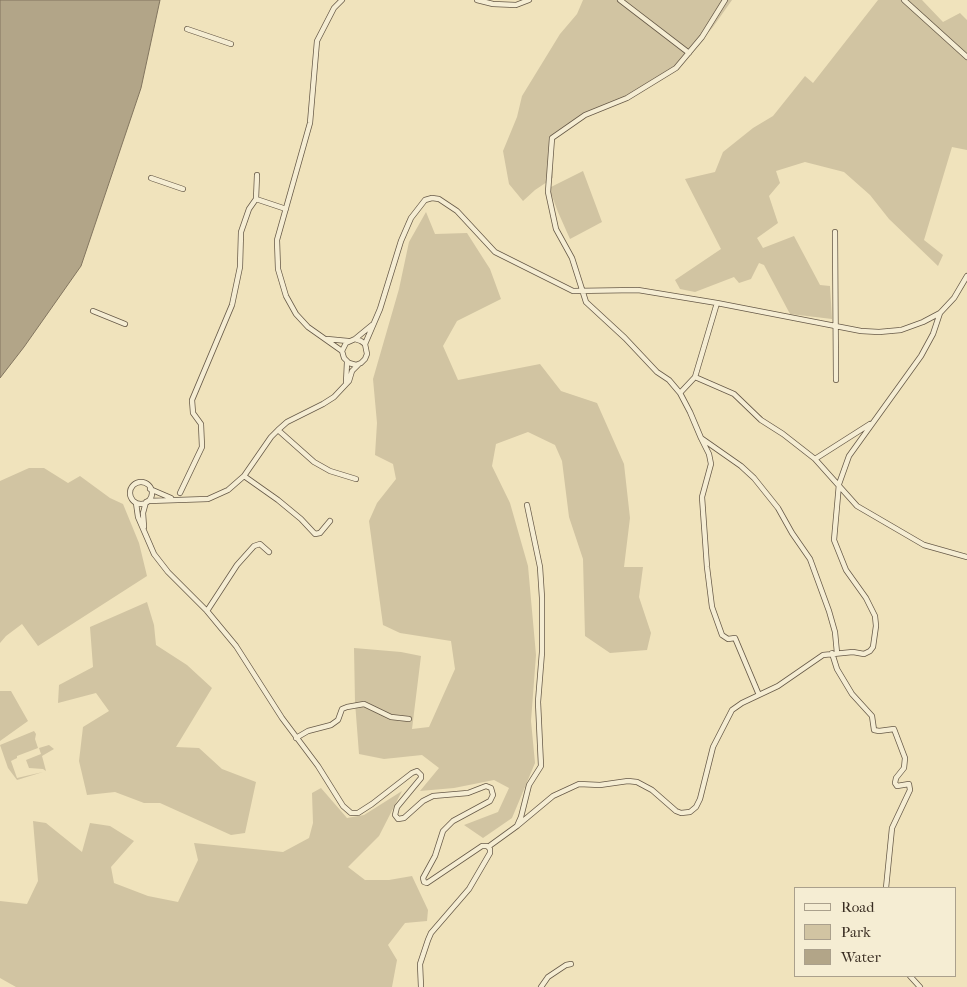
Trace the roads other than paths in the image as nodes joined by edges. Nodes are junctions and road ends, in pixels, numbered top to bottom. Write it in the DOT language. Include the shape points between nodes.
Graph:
graph roads {
  1 [pos="342,0"];
  2 [pos="477,0"];
  3 [pos="529,0"];
  4 [pos="620,0"];
  5 [pos="725,0"];
  6 [pos="904,0"];
  7 [pos="188,29"];
  8 [pos="231,44"];
  9 [pos="688,53"];
  10 [pos="967,57"];
  11 [pos="257,174"];
  12 [pos="151,178"];
  13 [pos="183,189"];
  14 [pos="256,199"];
  15 [pos="286,208"];
  16 [pos="835,232"];
  17 [pos="967,276"];
  18 [pos="583,292"];
  19 [pos="717,303"];
  20 [pos="92,311"];
  21 [pos="940,313"];
  22 [pos="375,323"];
  23 [pos="125,324"];
  24 [pos="836,326"];
  25 [pos="326,338"];
  26 [pos="355,339"];
  27 [pos="348,341"];
  28 [pos="365,344"];
  29 [pos="342,351"];
  30 [pos="347,362"];
  31 [pos="360,364"];
  32 [pos="695,377"];
  33 [pos="836,380"];
  34 [pos="346,384"];
  35 [pos="680,393"];
  36 [pos="873,422"];
  37 [pos="278,430"];
  38 [pos="700,438"];
  39 [pos="814,459"];
  40 [pos="244,476"];
  41 [pos="356,479"];
  42 [pos="839,484"];
  43 [pos="150,489"];
  44 [pos="180,493"];
  45 [pos="172,499"];
  46 [pos="147,502"];
  47 [pos="136,503"];
  48 [pos="527,505"];
  49 [pos="330,522"];
  50 [pos="145,534"];
  51 [pos="269,552"];
  52 [pos="967,557"];
  53 [pos="207,611"];
  54 [pos="834,653"];
  55 [pos="759,694"];
  56 [pos="409,719"];
  57 [pos="296,738"];
  58 [pos="517,826"];
  59 [pos="488,846"];
  60 [pos="886,887"];
  61 [pos="571,964"];
  62 [pos="911,977"];
  63 [pos="421,987"];
  64 [pos="540,987"];
  65 [pos="920,987"];
  1 -- 15 [label="street" via="334,8 318,41 310,123"];
  2 -- 3 [label="street" via="516,5"];
  4 -- 9 [label="street"];
  5 -- 9 [label="street"];
  6 -- 10 [label="street"];
  7 -- 8 [label="street"];
  9 -- 18 [label="street" via="667,75 627,98 585,115 552,138 548,192 556,229 572,258"];
  11 -- 14 [label="street"];
  12 -- 13 [label="street"];
  14 -- 15 [label="street"];
  14 -- 44 [label="street" via="241,232 240,267 232,305 192,400 193,413 201,424 202,447"];
  15 -- 25 [label="street" via="277,240 278,269 286,296 296,314"];
  16 -- 24 [label="street"];
  17 -- 21 [label="street"];
  18 -- 19 [label="street" via="638,290"];
  18 -- 22 [label="street" via="573,291 495,252 457,211 439,199 428,198 415,211 401,241"];
  18 -- 35 [label="street" via="586,302"];
  19 -- 24 [label="street"];
  19 -- 32 [label="street"];
  20 -- 23 [label="street"];
  21 -- 24 [label="street" via="901,330 861,331"];
  21 -- 36 [label="street" via="921,356"];
  22 -- 26 [label="street"];
  22 -- 28 [label="street"];
  24 -- 33 [label="street"];
  25 -- 27 [label="street"];
  25 -- 29 [label="street"];
  26 -- 27 [label="street"];
  26 -- 28 [label="street"];
  27 -- 29 [label="street"];
  28 -- 31 [label="street" via="367,356"];
  29 -- 30 [label="street"];
  30 -- 31 [label="street"];
  30 -- 34 [label="street"];
  31 -- 34 [label="street" via="352,371"];
  32 -- 35 [label="street"];
  32 -- 39 [label="street" via="734,394 761,420"];
  34 -- 37 [label="street" via="328,401"];
  35 -- 38 [label="street"];
  36 -- 39 [label="street"];
  36 -- 42 [label="street" via="849,456"];
  37 -- 40 [label="street"];
  37 -- 41 [label="street" via="314,462"];
  38 -- 54 [label="street" via="754,478 778,508 810,559 835,632"];
  38 -- 55 [label="street" via="711,464 702,497 712,607 722,635 728,639 735,638"];
  39 -- 42 [label="street"];
  40 -- 45 [label="street" via="228,490 208,499"];
  40 -- 49 [label="street" via="302,519 315,534"];
  42 -- 52 [label="street" via="857,506 873,516 924,545"];
  42 -- 54 [label="street" via="834,540 846,570 875,616 876,626 873,647 869,652"];
  43 -- 45 [label="street"];
  43 -- 46 [label="street"];
  43 -- 47 [label="street" via="143,483 134,484 130,494"];
  45 -- 46 [label="street"];
  46 -- 47 [label="street"];
  46 -- 50 [label="street" via="143,514"];
  47 -- 50 [label="street"];
  48 -- 58 [label="street" via="540,567 542,598 538,702 542,766 529,785"];
  50 -- 53 [label="street" via="160,562"];
  51 -- 53 [label="street" via="260,544 254,546 236,565"];
  53 -- 57 [label="street" via="236,646"];
  54 -- 55 [label="street" via="819,657 778,686"];
  54 -- 60 [label="street" via="837,669 852,694 872,716 874,730 894,729 905,758 905,767 895,783 897,786 909,784 910,790 892,828"];
  55 -- 58 [label="street" via="732,710 713,747 700,799 690,812 673,810 652,790 628,780 600,785 579,784 552,796"];
  56 -- 57 [label="street" via="391,717 364,704 342,709 338,720 331,725"];
  57 -- 59 [label="street" via="351,813 358,813 417,771 421,778 397,807 395,815 398,819 433,796 468,793 486,786 491,788 490,802 454,821 443,831 423,878 425,883 482,846"];
  58 -- 59 [label="street"];
  59 -- 63 [label="street" via="490,853 474,881 431,934 420,964"];
  61 -- 64 [label="street" via="546,978"];
  62 -- 65 [label="street"];
}
